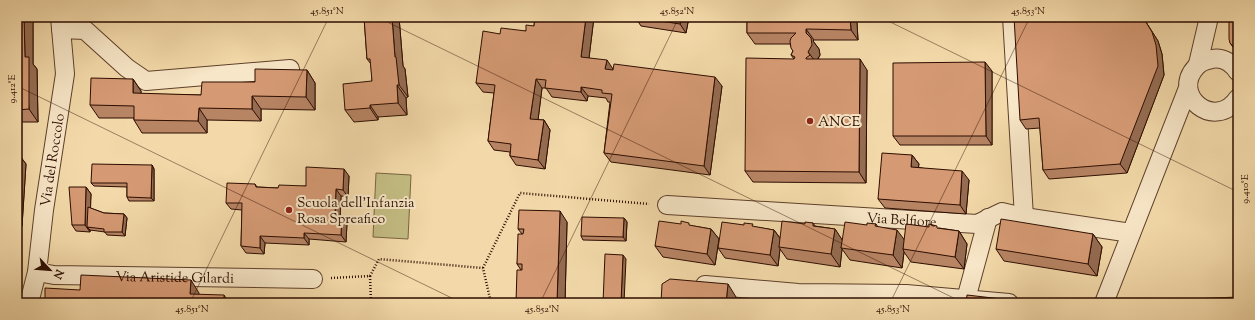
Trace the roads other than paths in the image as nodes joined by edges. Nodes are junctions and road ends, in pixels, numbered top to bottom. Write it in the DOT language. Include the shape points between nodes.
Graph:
graph roads {
  1 [pos="1012,17"];
  2 [pos="1209,17"];
  3 [pos="61,23"];
  4 [pos="1198,64"];
  5 [pos="290,69"];
  6 [pos="1238,72"];
  7 [pos="1188,88"];
  8 [pos="1238,98"];
  9 [pos="667,205"];
  10 [pos="1024,217"];
  11 [pos="988,218"];
  12 [pos="1131,233"];
  13 [pos="37,272"];
  14 [pos="313,279"];
  15 [pos="692,284"];
  16 [pos="966,299"];
  17 [pos="29,303"];
  18 [pos="1009,303"];
  19 [pos="1104,303"];
  1 -- 10 [label="street"];
  2 -- 4 [label="street"];
  3 -- 5 [label="street" via="85,30 127,68 146,81"];
  3 -- 13 [label="street, Via del Roccolo" via="65,74"];
  4 -- 6 [label="street" via="1215,58 1232,64"];
  4 -- 7 [label="street" via="1190,75"];
  7 -- 8 [label="street" via="1196,105 1212,112 1228,108"];
  7 -- 12 [label="street"];
  9 -- 11 [label="street, Via Belfiore" via="977,224"];
  10 -- 11 [label="street, Via Belfiore" via="1002,212"];
  10 -- 12 [label="street, Via Belfiore"];
  11 -- 16 [label="street"];
  12 -- 19 [label="street"];
  13 -- 14 [label="street, Via Aristide Gilardi" via="54,275"];
  13 -- 17 [label="street, Via del Roccolo"];
  15 -- 16 [label="street" via="798,293 906,294"];
  16 -- 18 [label="street"];
}
